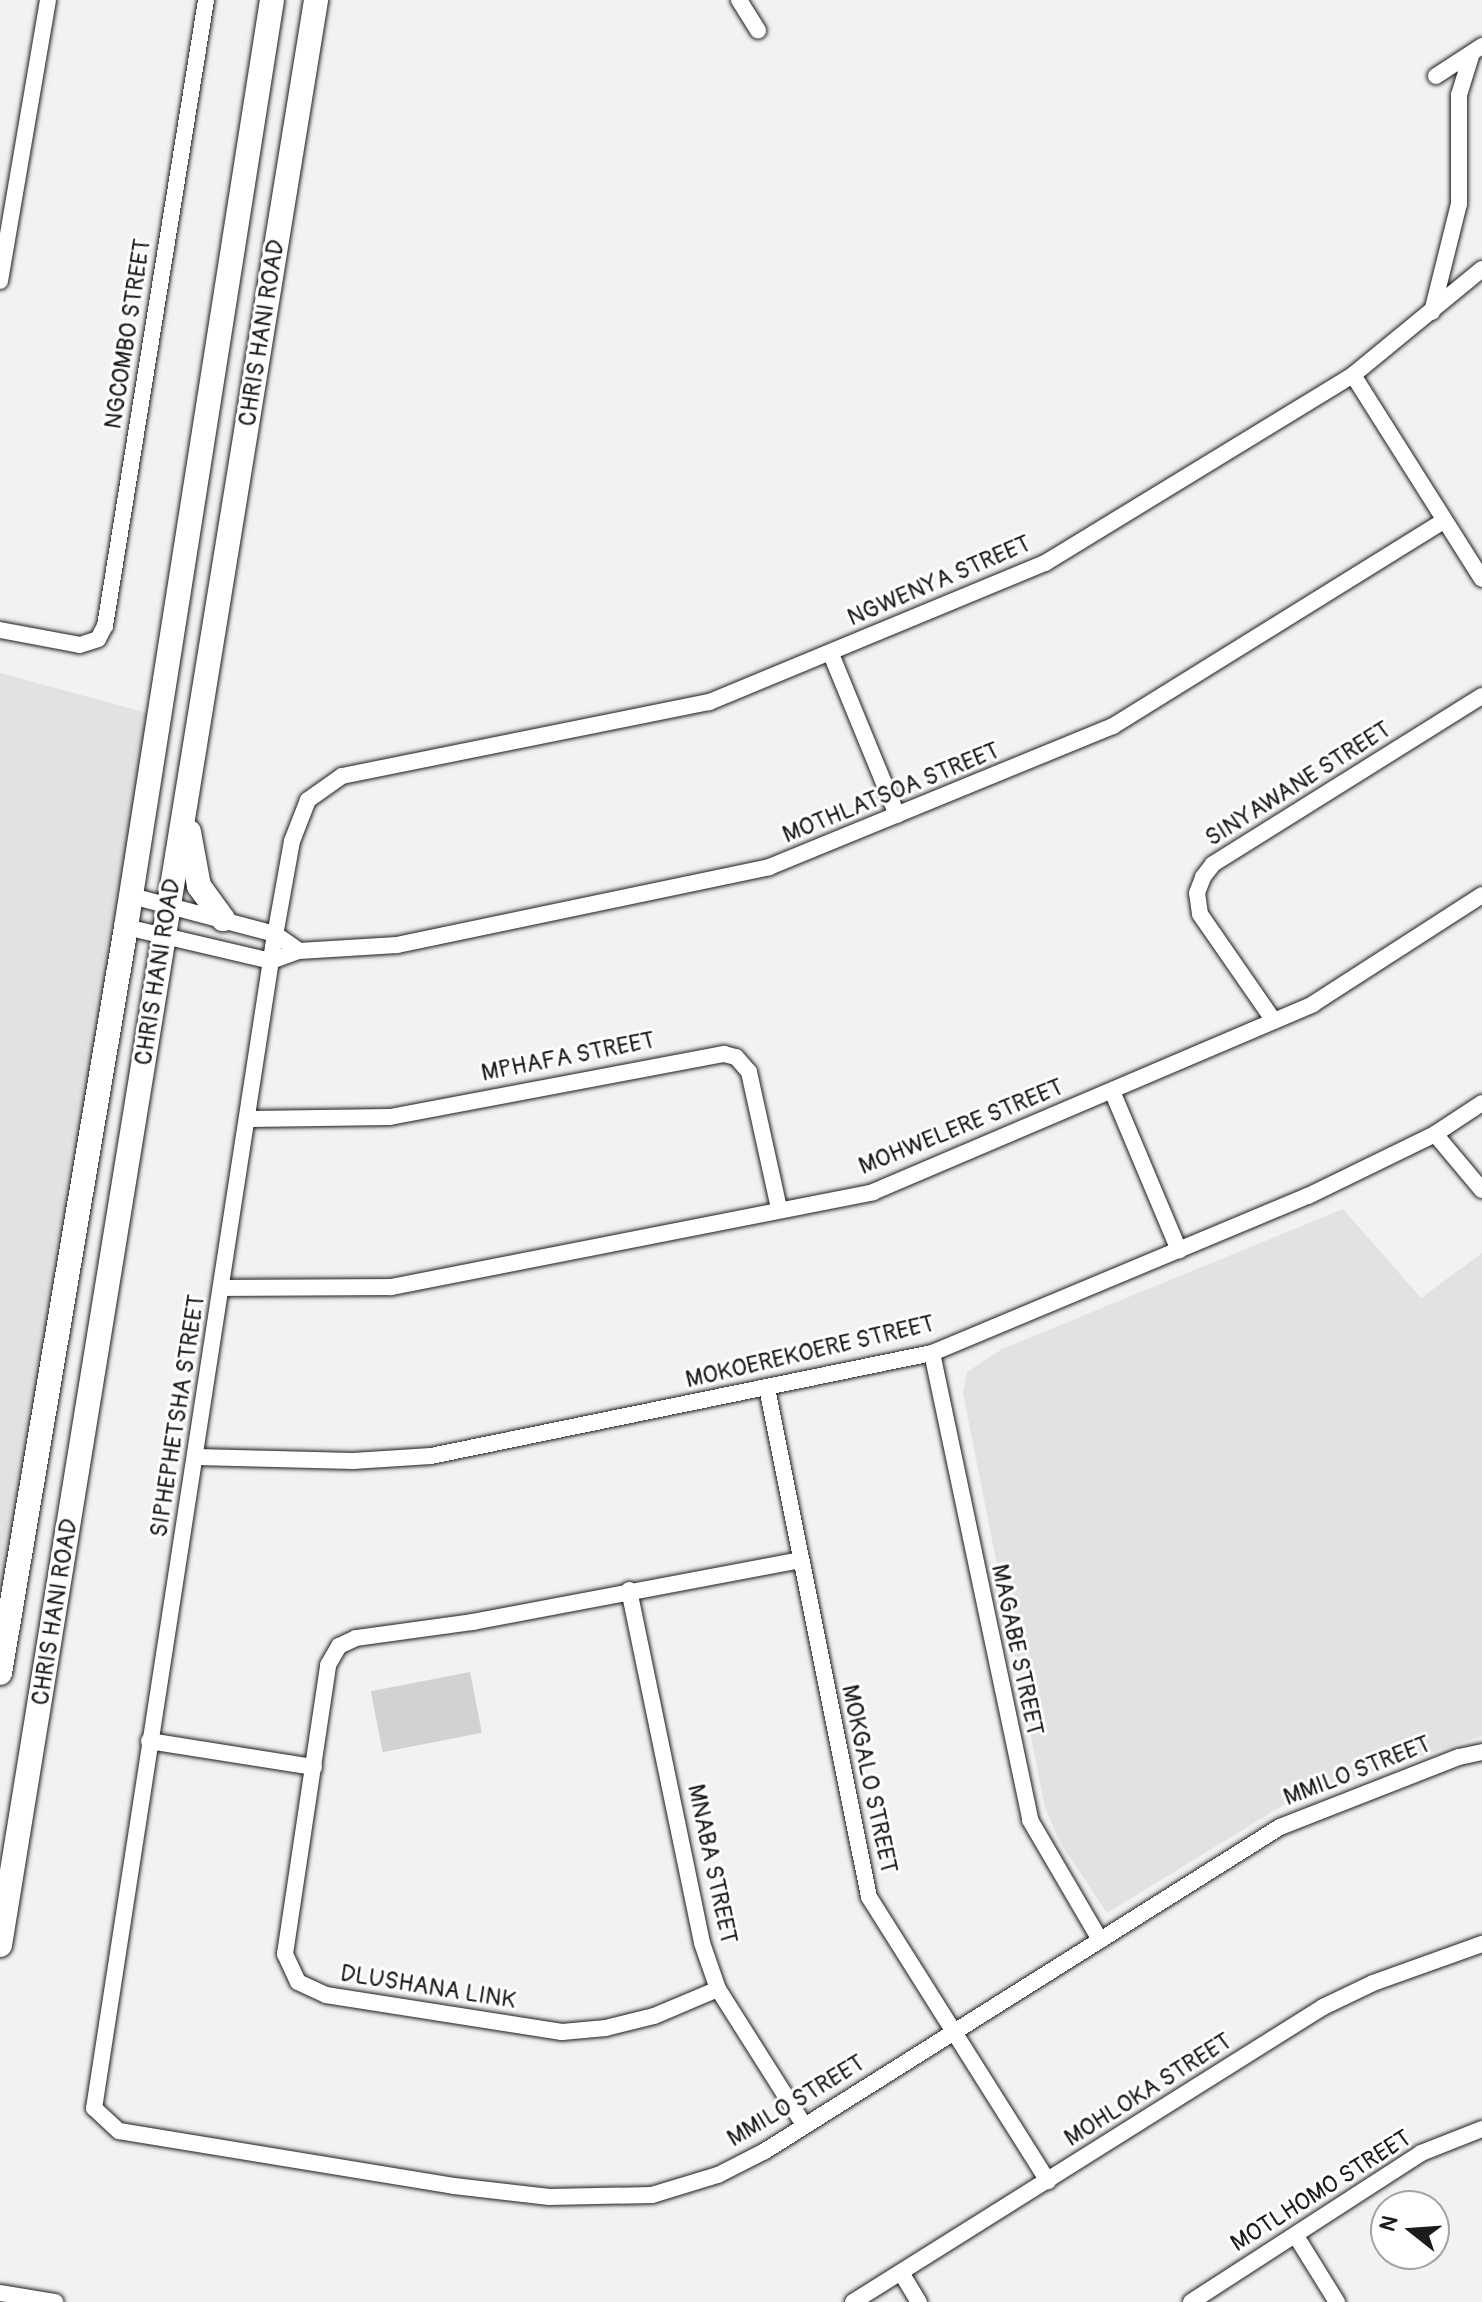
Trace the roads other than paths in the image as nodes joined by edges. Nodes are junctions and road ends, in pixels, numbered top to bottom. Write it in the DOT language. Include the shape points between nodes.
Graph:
graph roads {
  1 [pos="48,0"];
  2 [pos="206,0"];
  3 [pos="272,0"];
  4 [pos="316,0"];
  5 [pos="739,0"];
  6 [pos="758,31"];
  7 [pos="1477,50"];
  8 [pos="1436,76"];
  9 [pos="1481,273"];
  10 [pos="0,281"];
  11 [pos="1432,312"];
  12 [pos="1353,375"];
  13 [pos="1443,521"];
  14 [pos="1482,579"];
  15 [pos="0,630"];
  16 [pos="831,654"];
  17 [pos="1482,696"];
  18 [pos="342,776"];
  19 [pos="186,805"];
  20 [pos="897,815"];
  21 [pos="128,895"];
  22 [pos="1482,895"];
  23 [pos="169,902"];
  24 [pos="223,919"];
  25 [pos="126,927"];
  26 [pos="164,933"];
  27 [pos="275,934"];
  28 [pos="299,951"];
  29 [pos="271,961"];
  30 [pos="1274,1021"];
  31 [pos="1112,1091"];
  32 [pos="1482,1103"];
  33 [pos="250,1119"];
  34 [pos="1435,1134"];
  35 [pos="1482,1190"];
  36 [pos="779,1209"];
  37 [pos="1179,1250"];
  38 [pos="223,1288"];
  39 [pos="932,1353"];
  40 [pos="767,1388"];
  41 [pos="196,1457"];
  42 [pos="800,1560"];
  43 [pos="629,1590"];
  44 [pos="0,1673"];
  45 [pos="149,1741"];
  46 [pos="1482,1752"];
  47 [pos="314,1767"];
  48 [pos="1100,1940"];
  49 [pos="1482,1944"];
  50 [pos="0,1945"];
  51 [pos="718,1989"];
  52 [pos="952,2033"];
  53 [pos="94,2085"];
  54 [pos="804,2125"];
  55 [pos="1482,2129"];
  56 [pos="1048,2181"];
  57 [pos="1296,2236"];
  58 [pos="902,2274"];
  59 [pos="0,2293"];
  60 [pos="55,2302"];
  61 [pos="853,2302"];
  62 [pos="919,2302"];
  63 [pos="1191,2302"];
  64 [pos="1337,2302"];
  1 -- 10 [label="street"];
  2 -- 15 [label="street, NGCOMBO STREET" via="110,603 98,639 65,646"];
  3 -- 21 [label="main road, CHRIS HANI ROAD"];
  4 -- 19 [label="main road, CHRIS HANI ROAD"];
  5 -- 6 [label="street"];
  7 -- 8 [label="street"];
  7 -- 11 [label="street" via="1459,95 1459,204"];
  9 -- 11 [label="street, NGWENYA STREET"];
  11 -- 12 [label="street, NGWENYA STREET"];
  12 -- 13 [label="street"];
  12 -- 16 [label="street, NGWENYA STREET" via="1045,563"];
  13 -- 14 [label="street"];
  13 -- 20 [label="street, MOTHLATSOA STREET" via="1125,720"];
  16 -- 18 [label="street, NGWENYA STREET" via="671,712"];
  16 -- 20 [label="street"];
  17 -- 30 [label="street, SINYAWANE STREET" via="1213,864 1203,877 1197,893 1200,914"];
  18 -- 27 [label="street, SIPHEPHETSHA STREET" via="317,790 298,820"];
  19 -- 23 [label="main road, CHRIS HANI ROAD"];
  19 -- 24 [label="main road" via="196,875"];
  20 -- 28 [label="street, MOTHLATSOA STREET" via="789,861 725,879 397,945"];
  21 -- 23 [label="street"];
  21 -- 25 [label="main road, CHRIS HANI ROAD"];
  22 -- 30 [label="street, MOHWELERE STREET" via="1313,1004"];
  23 -- 24 [label="street"];
  23 -- 26 [label="main road, CHRIS HANI ROAD"];
  24 -- 27 [label="street"];
  25 -- 26 [label="street"];
  25 -- 44 [label="main road, CHRIS HANI ROAD"];
  26 -- 29 [label="street"];
  26 -- 50 [label="main road, CHRIS HANI ROAD"];
  27 -- 28 [label="street"];
  27 -- 29 [label="street, SIPHEPHETSHA STREET"];
  28 -- 29 [label="street, MOTHLATSOA STREET"];
  29 -- 33 [label="street, SIPHEPHETSHA STREET"];
  30 -- 31 [label="street, MOHWELERE STREET"];
  31 -- 36 [label="street, MOHWELERE STREET" via="873,1192"];
  31 -- 37 [label="street"];
  32 -- 34 [label="street, MOKOEREKOERE STREET"];
  33 -- 36 [label="street, MPHAFA STREET" via="390,1117 724,1054 736,1057 749,1072"];
  33 -- 38 [label="street, SIPHEPHETSHA STREET"];
  34 -- 35 [label="street"];
  34 -- 37 [label="street, MOKOEREKOERE STREET" via="1308,1196"];
  36 -- 38 [label="street, MOHWELERE STREET" via="391,1287"];
  37 -- 39 [label="street, MOKOEREKOERE STREET"];
  38 -- 41 [label="street, SIPHEPHETSHA STREET"];
  39 -- 40 [label="street, MOKOEREKOERE STREET"];
  39 -- 48 [label="street, MAGABE STREET" via="1030,1820"];
  40 -- 41 [label="street, MOKOEREKOERE STREET" via="431,1456 353,1461"];
  40 -- 42 [label="street, MOKGALO STREET"];
  41 -- 45 [label="street, SIPHEPHETSHA STREET"];
  42 -- 43 [label="street, DLUSHANA LINK"];
  42 -- 52 [label="street, MOKGALO STREET" via="866,1887"];
  43 -- 47 [label="street, DLUSHANA LINK" via="460,1625 346,1641 328,1665"];
  43 -- 51 [label="street, MNABA STREET" via="702,1943"];
  45 -- 47 [label="street"];
  45 -- 53 [label="street, SIPHEPHETSHA STREET"];
  46 -- 48 [label="street, MMILO STREET" via="1280,1827"];
  47 -- 51 [label="street, DLUSHANA LINK" via="285,1954 290,1973 310,1989 562,2032 654,2016"];
  48 -- 52 [label="street, MMILO STREET"];
  49 -- 56 [label="street, MOHLOKA STREET" via="1323,2007"];
  51 -- 54 [label="street, MNABA STREET"];
  52 -- 54 [label="street, MMILO STREET"];
  52 -- 56 [label="street, MOKGALO STREET"];
  53 -- 54 [label="street, MMILO STREET" via="94,2108 119,2131 549,2197 652,2195 718,2175"];
  55 -- 57 [label="street, MOTLHOMO STREET" via="1421,2153"];
  56 -- 58 [label="street, MOHLOKA STREET"];
  57 -- 63 [label="street, MOTLHOMO STREET"];
  57 -- 64 [label="street"];
  58 -- 61 [label="street, MOHLOKA STREET"];
  58 -- 62 [label="street"];
  59 -- 60 [label="street"];
}
